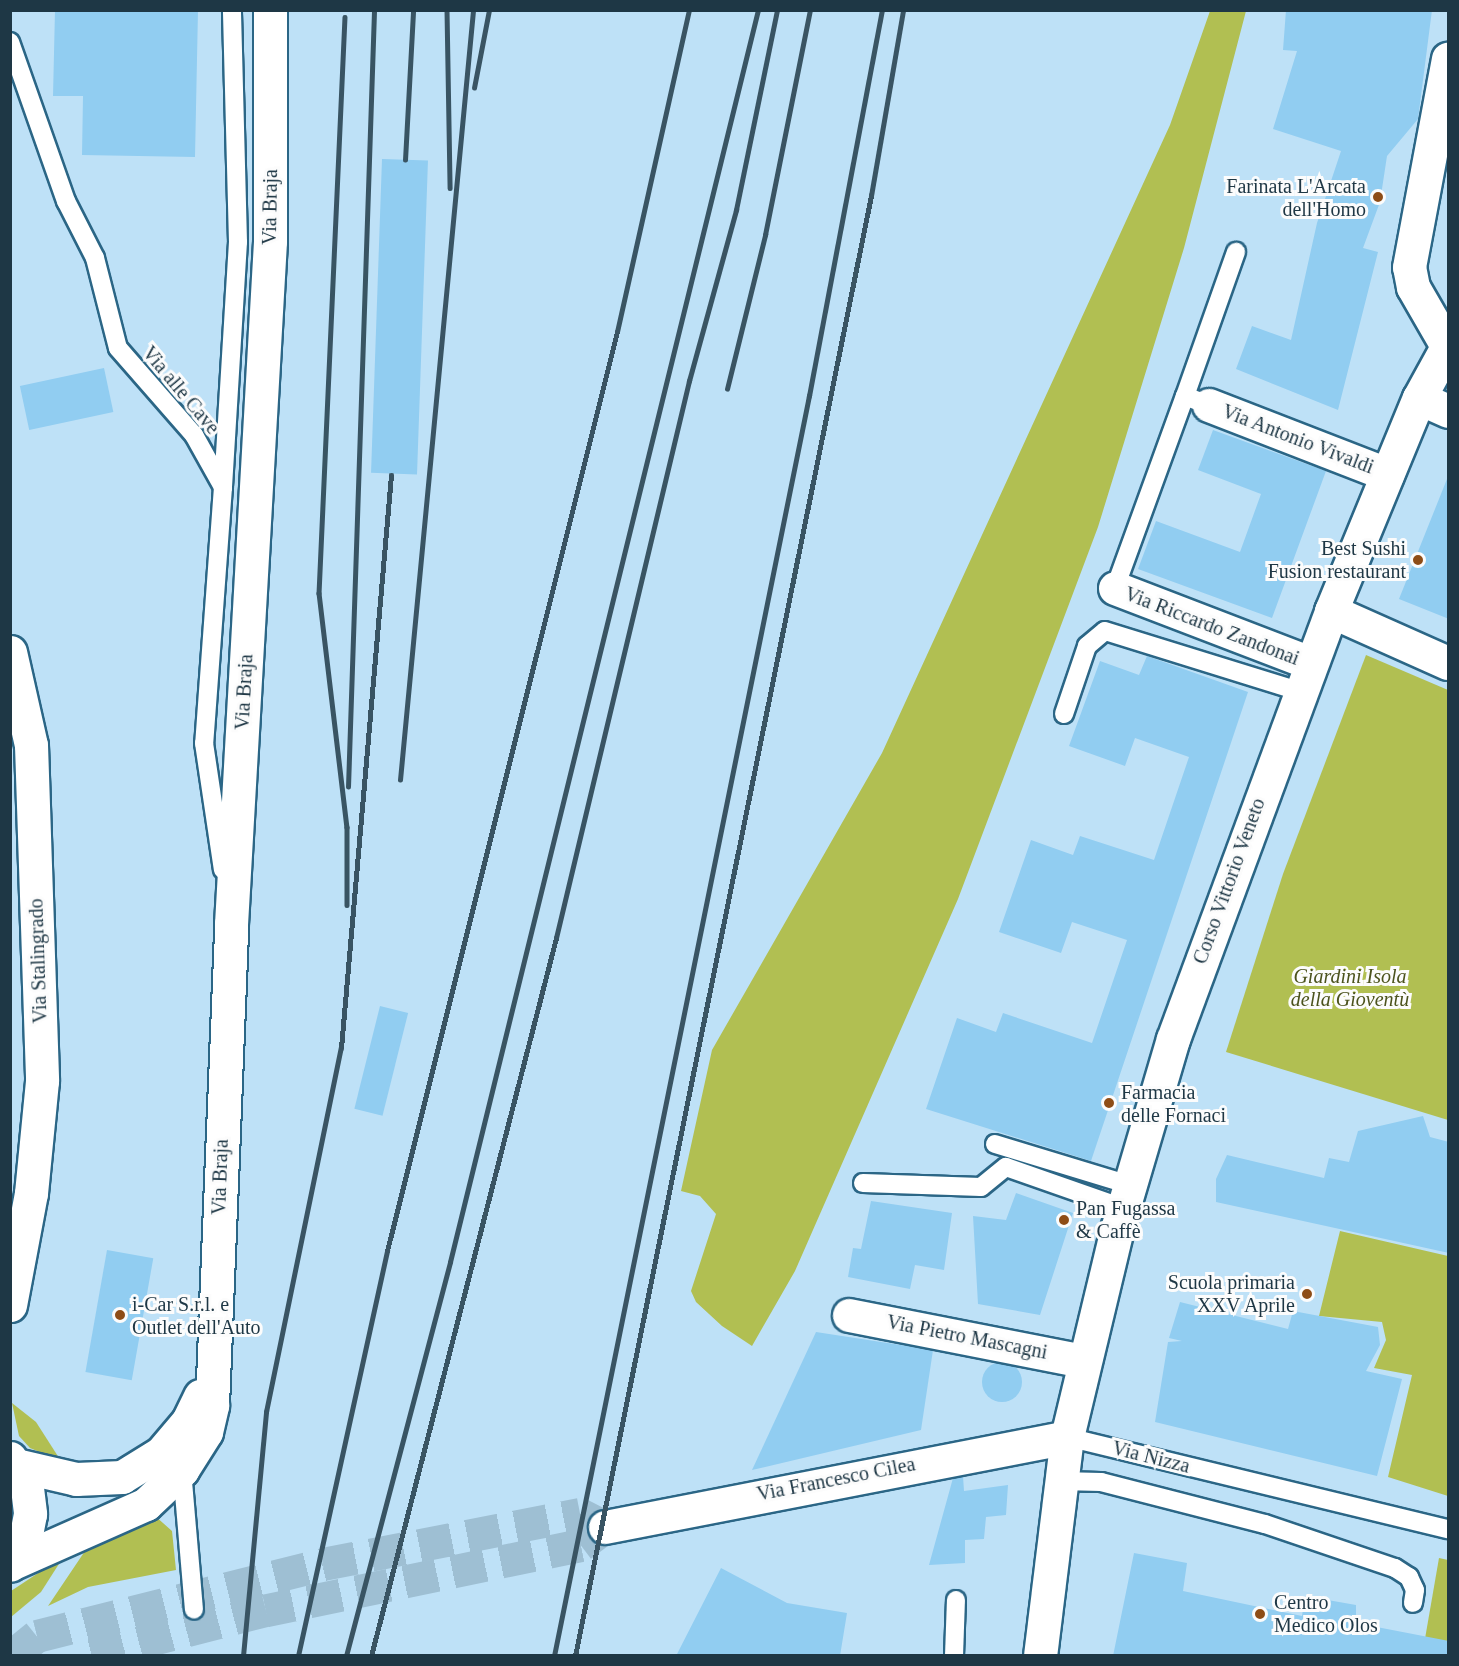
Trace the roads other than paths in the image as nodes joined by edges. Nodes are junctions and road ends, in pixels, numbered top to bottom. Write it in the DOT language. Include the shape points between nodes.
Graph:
graph roads {
  1 [pos="232,10"];
  2 [pos="270,10"];
  3 [pos="10,42"];
  4 [pos="1449,59"];
  5 [pos="1236,252"];
  6 [pos="1448,345"];
  7 [pos="1419,398"];
  8 [pos="1197,401"];
  9 [pos="1449,411"];
  10 [pos="1387,474"];
  11 [pos="223,487"];
  12 [pos="1115,588"];
  13 [pos="1331,611"];
  14 [pos="10,652"];
  15 [pos="1449,663"];
  16 [pos="1304,677"];
  17 [pos="1064,714"];
  18 [pos="231,924"];
  19 [pos="995,1144"];
  20 [pos="863,1183"];
  21 [pos="1127,1197"];
  22 [pos="13,1277"];
  23 [pos="10,1305"];
  24 [pos="849,1315"];
  25 [pos="1084,1361"];
  26 [pos="212,1373"];
  27 [pos="1067,1437"];
  28 [pos="13,1461"];
  29 [pos="182,1470"];
  30 [pos="1060,1480"];
  31 [pos="605,1527"];
  32 [pos="1449,1528"];
  33 [pos="12,1564"];
  34 [pos="956,1600"];
  35 [pos="1413,1603"];
  36 [pos="194,1610"];
  37 [pos="954,1656"];
  38 [pos="1040,1656"];
  1 -- 11 [label="lane" via="238,242"];
  2 -- 18 [label="main road, Via Braja" via="270,242"];
  3 -- 11 [label="lane, Via alle Cave" via="66,201 94,258 118,348 194,435"];
  4 -- 6 [label="main road" via="1409,267 1413,287"];
  5 -- 8 [label="lane"];
  6 -- 7 [label="main road, Corso Vittorio Veneto"];
  7 -- 9 [label="main road"];
  7 -- 10 [label="main road, Corso Vittorio Veneto"];
  8 -- 10 [label="main road, Via Antonio Vivaldi"];
  8 -- 12 [label="lane"];
  10 -- 13 [label="main road, Corso Vittorio Veneto"];
  11 -- 18 [label="lane" via="204,742"];
  12 -- 16 [label="main road, Via Riccardo Zandonai"];
  13 -- 15 [label="main road"];
  13 -- 16 [label="main road, Corso Vittorio Veneto"];
  14 -- 22 [label="main road, Via Stalingrado" via="31,745 42,1081 31,1193"];
  16 -- 17 [label="lane" via="1105,631 1087,646"];
  16 -- 21 [label="main road, Corso Vittorio Veneto" via="1173,1039"];
  18 -- 26 [label="main road, Via Braja"];
  19 -- 21 [label="lane"];
  20 -- 21 [label="lane" via="981,1187 1006,1167"];
  21 -- 25 [label="main road, Corso Vittorio Veneto"];
  22 -- 23 [label="main road, Via Stalingrado"];
  24 -- 25 [label="main road, Via Pietro Mascagni"];
  25 -- 27 [label="main road, Corso Vittorio Veneto"];
  26 -- 28 [label="main road, Via Braja" via="188,1421 161,1453 122,1477 76,1479"];
  26 -- 29 [label="main road, Via Braja" via="212,1405 206,1431"];
  27 -- 30 [label="main road"];
  27 -- 31 [label="main road, Via Francesco Cilea"];
  27 -- 32 [label="lane, Via Nizza"];
  28 -- 33 [label="main road" via="27,1488 30,1514 25,1540"];
  29 -- 33 [label="main road, Via Braja" via="146,1504"];
  29 -- 36 [label="lane"];
  30 -- 35 [label="lane" via="1101,1482 1243,1518 1395,1568 1409,1577 1415,1590"];
  30 -- 38 [label="main road"];
  34 -- 37 [label="lane"];
}
